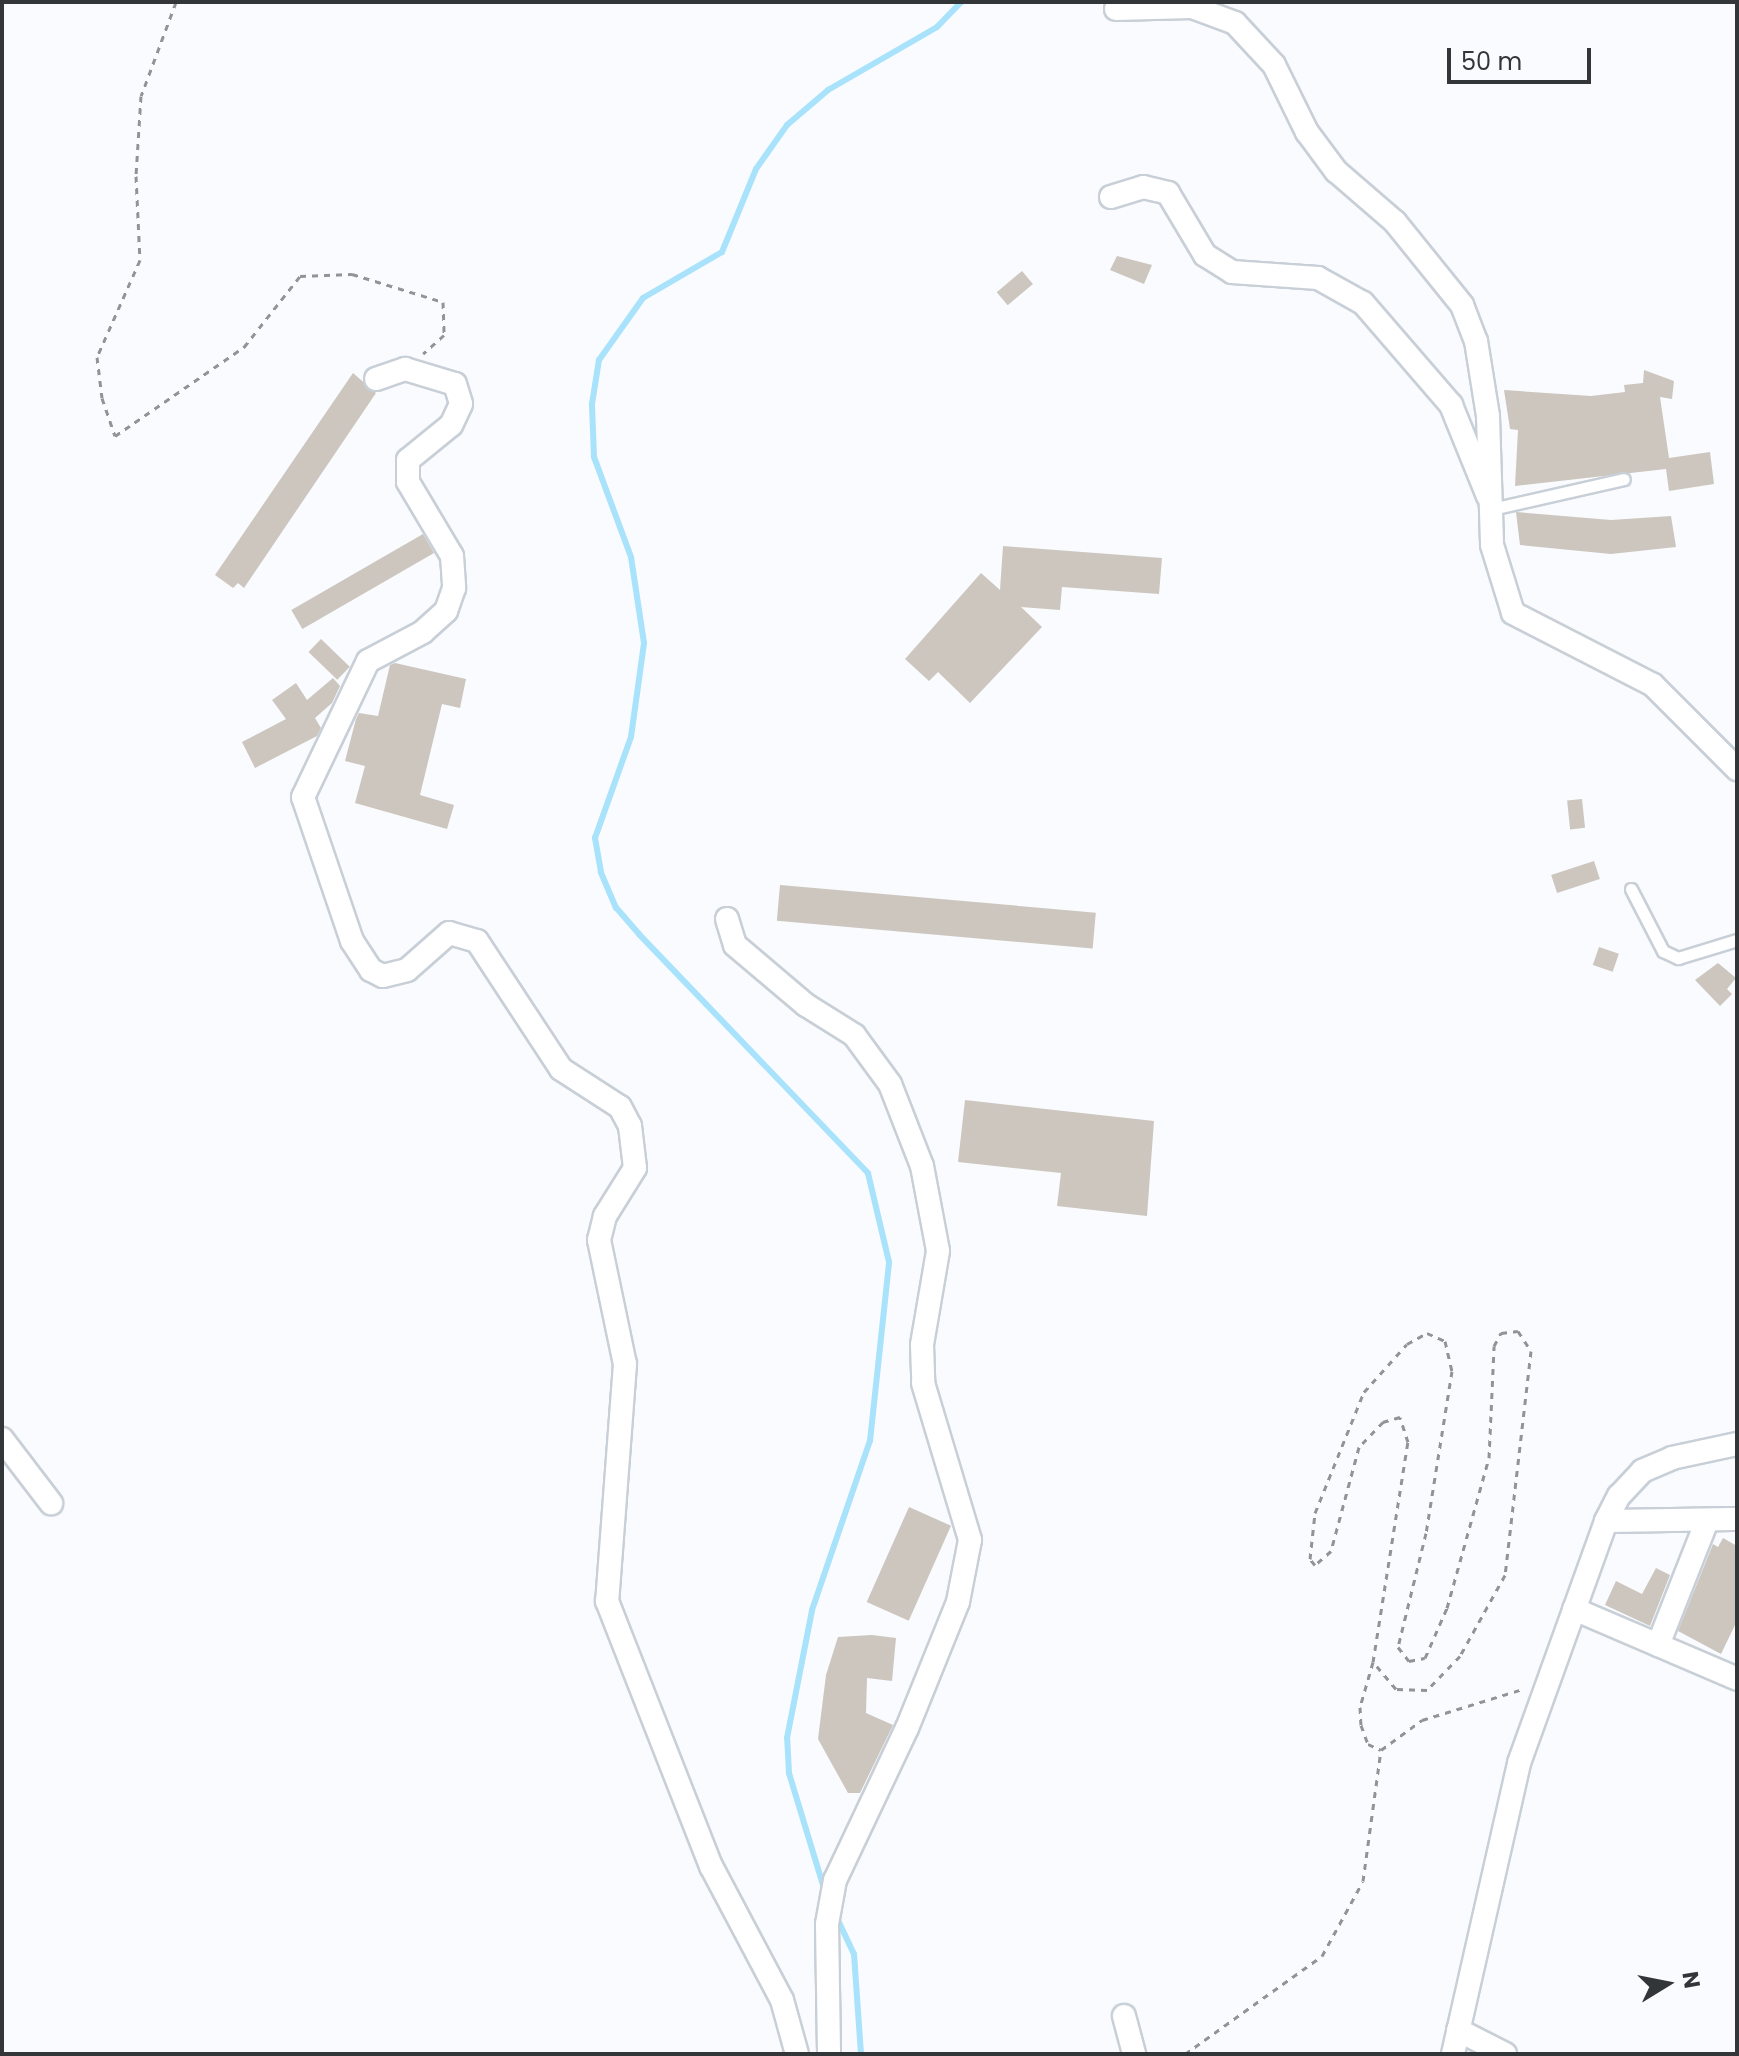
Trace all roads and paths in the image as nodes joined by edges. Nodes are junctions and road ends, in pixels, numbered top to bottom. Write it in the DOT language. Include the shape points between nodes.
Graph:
graph roads {
  1 [pos="176,2"];
  2 [pos="1116,9"];
  3 [pos="1111,197"];
  4 [pos="405,369"];
  5 [pos="376,379"];
  6 [pos="1624,479"];
  7 [pos="1492,509"];
  8 [pos="1737,769"];
  9 [pos="1631,889"];
  10 [pos="727,919"];
  11 [pos="1737,940"];
  12 [pos="2,1439"];
  13 [pos="1737,1444"];
  14 [pos="51,1503"];
  15 [pos="1737,1519"];
  16 [pos="1606,1521"];
  17 [pos="1706,1523"];
  18 [pos="1574,1609"];
  19 [pos="1658,1645"];
  20 [pos="1373,1662"];
  21 [pos="1736,1674"];
  22 [pos="1545,1683"];
  23 [pos="1381,1750"];
  24 [pos="1124,2016"];
  25 [pos="1458,2030"];
  26 [pos="797,2054"];
  27 [pos="829,2054"];
  28 [pos="1134,2054"];
  29 [pos="1185,2054"];
  30 [pos="1453,2054"];
  31 [pos="1505,2054"];
  1 -- 4 [label="path" via="141,96 136,176 140,260 97,357 102,398 115,436 244,347 300,276 352,274 443,302 444,335"];
  2 -- 7 [label="street" via="1192,7 1235,23 1274,65 1307,132 1336,171 1395,222 1462,305 1476,341 1486,404"];
  3 -- 7 [label="street" via="1143,187 1168,193 1205,255 1232,272 1318,278 1363,303 1451,405"];
  4 -- 5 [label="street"];
  4 -- 26 [label="street" via="455,384 461,404 451,425 408,460 408,482 452,556 454,588 446,611 423,632 368,661 303,797 352,941 371,970 383,976 407,970 449,933 477,941 561,1069 620,1107 630,1126 635,1168 605,1216 599,1240 625,1364 607,1601 711,1866 782,2000"];
  6 -- 7 [label="lane"];
  7 -- 8 [label="street" via="1492,545 1513,613 1653,685"];
  9 -- 11 [label="lane" via="1663,951 1678,958"];
  10 -- 27 [label="street" via="735,945 806,1005 854,1035 890,1084 922,1166 938,1251 922,1345 923,1383 970,1540 958,1602 907,1728 835,1880 827,1924"];
  12 -- 14 [label="street"];
  13 -- 16 [label="street" via="1672,1458 1642,1471 1619,1496"];
  15 -- 17 [label="street"];
  16 -- 17 [label="street"];
  16 -- 18 [label="street"];
  17 -- 19 [label="street"];
  18 -- 19 [label="street"];
  18 -- 22 [label="street"];
  19 -- 21 [label="street"];
  20 -- 20 [label="path" via="1408,1442 1400,1417 1383,1422 1359,1447 1331,1551 1324,1562 1315,1565 1310,1559 1315,1513 1364,1392 1407,1344 1427,1333 1445,1341 1452,1371 1426,1533 1398,1647 1409,1661 1425,1658 1447,1608 1489,1458 1494,1346 1501,1333 1518,1331 1531,1351 1505,1575 1460,1656 1427,1690 1396,1689"];
  20 -- 23 [label="path" via="1361,1725 1368,1744"];
  22 -- 23 [label="path" via="1422,1720"];
  22 -- 25 [label="street" via="1519,1763"];
  23 -- 29 [label="path" via="1363,1881 1322,1956"];
  24 -- 28 [label="street"];
  25 -- 30 [label="street"];
  25 -- 31 [label="street"];
}
